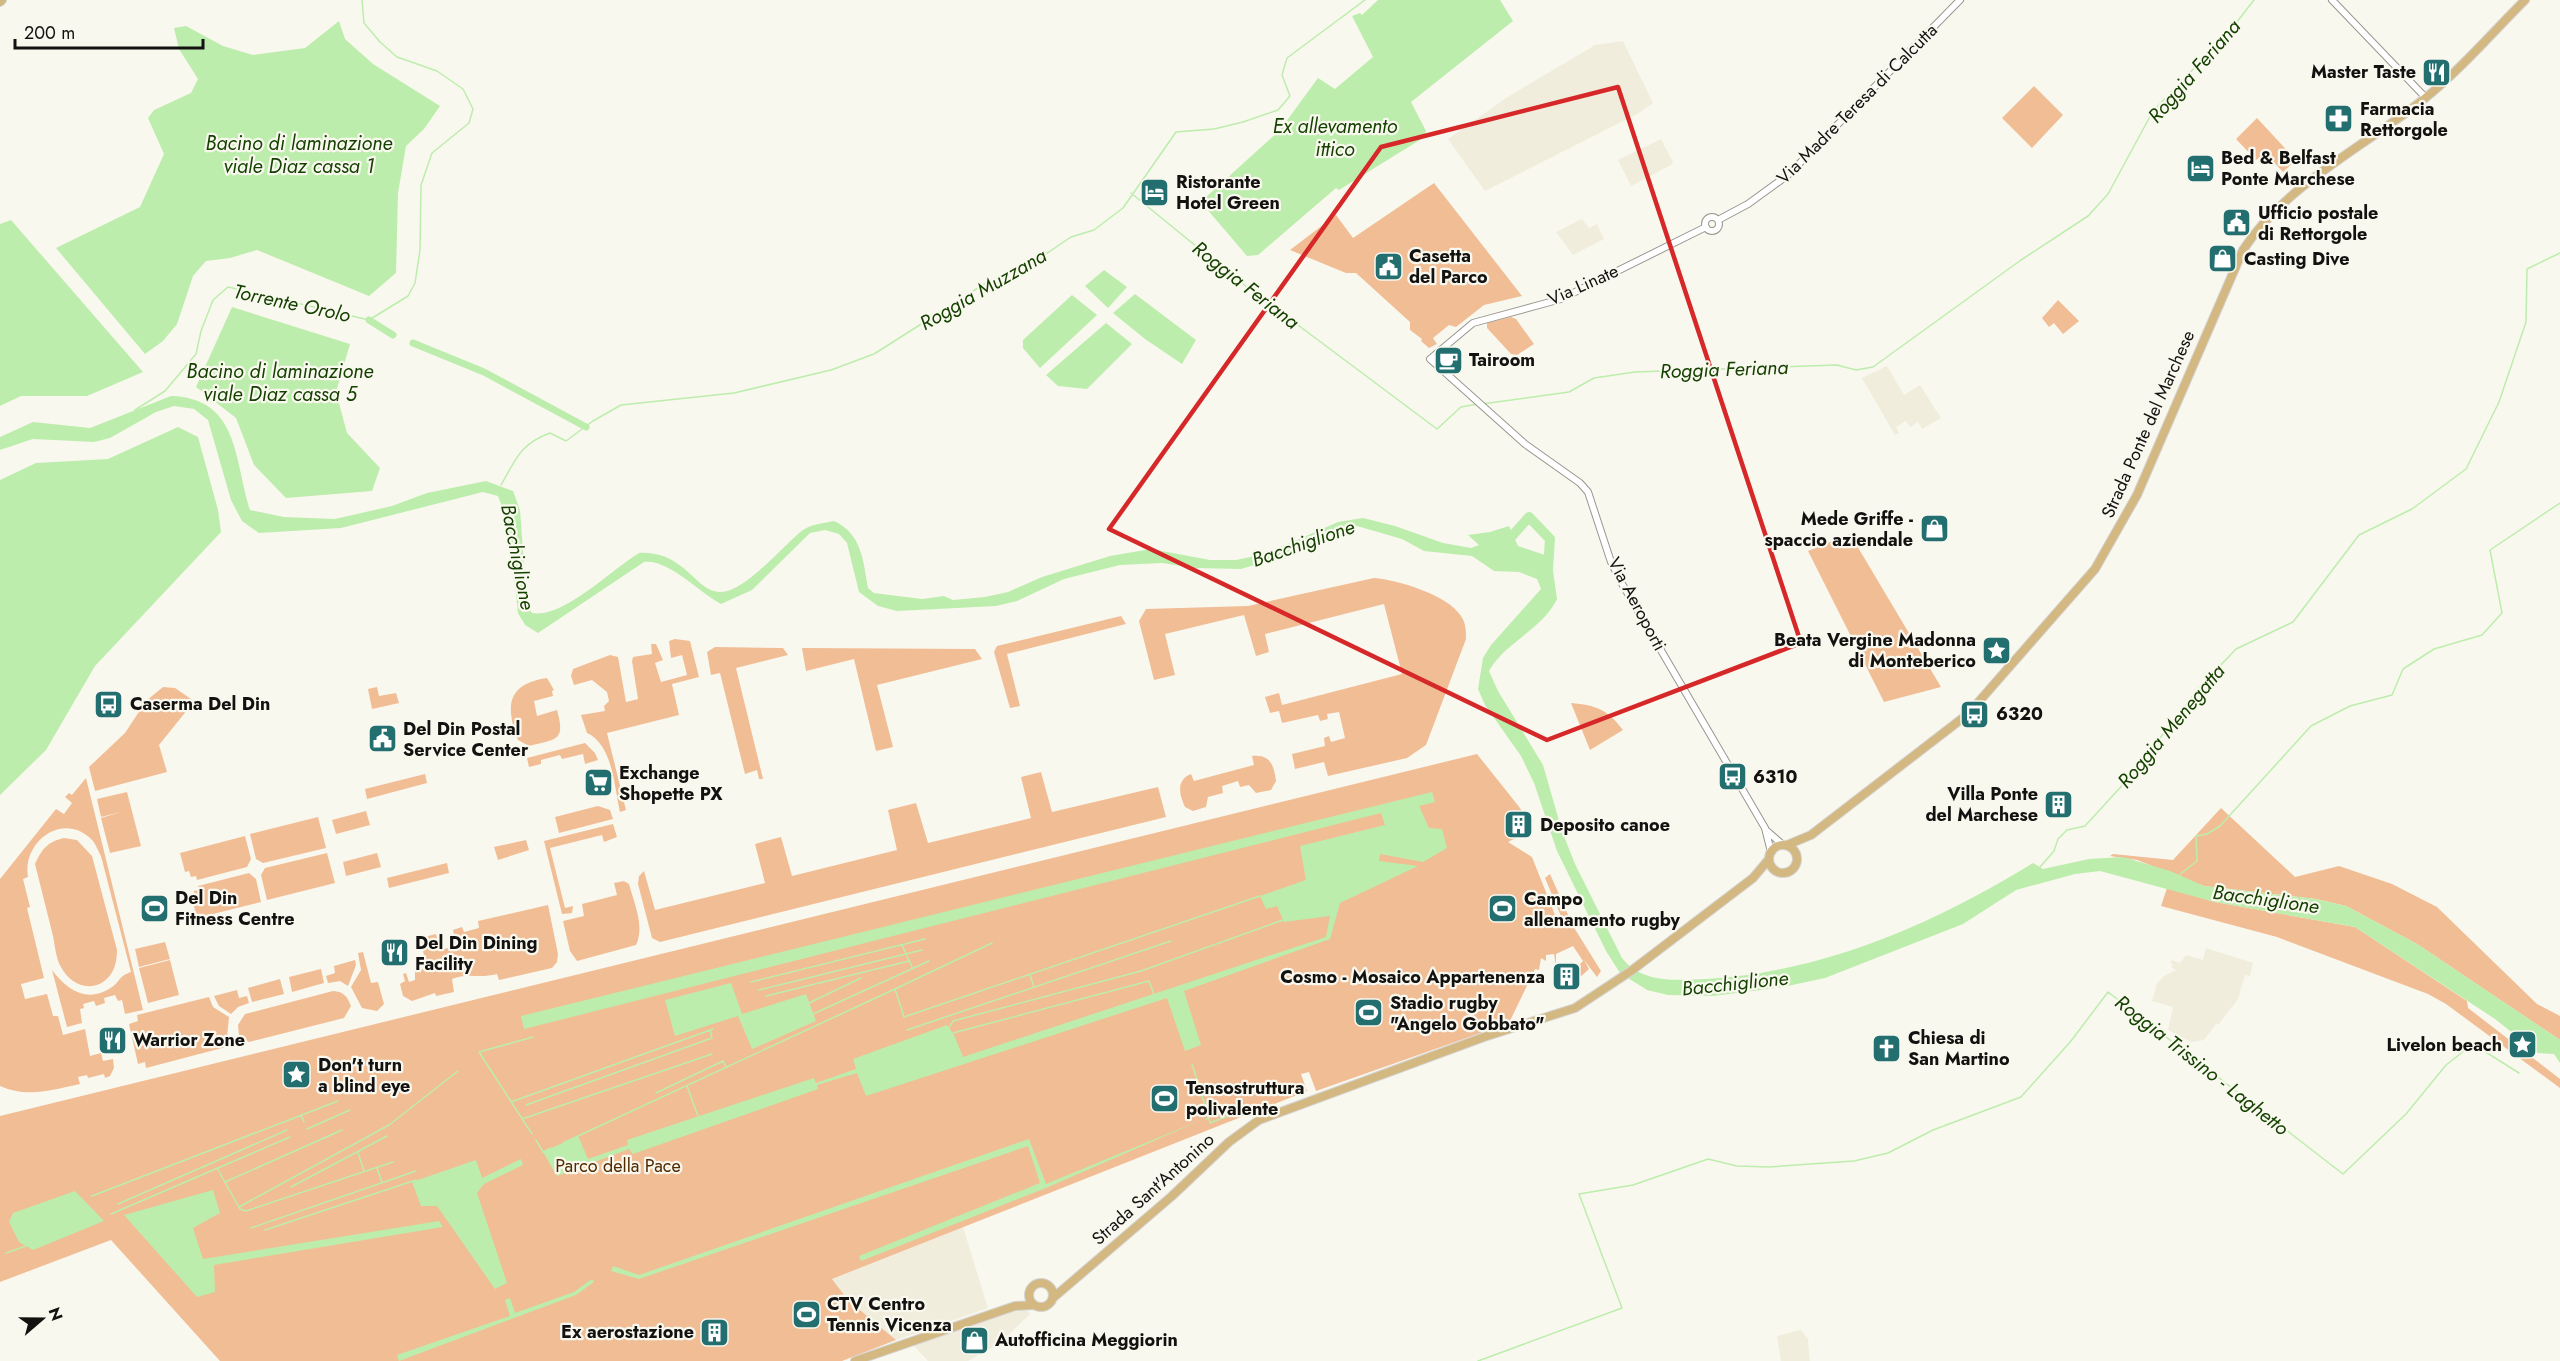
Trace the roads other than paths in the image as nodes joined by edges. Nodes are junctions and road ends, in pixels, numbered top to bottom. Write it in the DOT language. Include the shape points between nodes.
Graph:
graph roads {
  1 [pos="1960,0"];
  2 [pos="2332,0"];
  3 [pos="2525,0"];
  4 [pos="2426,98"];
  5 [pos="1706,227"];
  6 [pos="1430,359"];
  7 [pos="1765,828"];
  8 [pos="1811,835"];
  9 [pos="1785,845"];
  10 [pos="1770,855"];
  11 [pos="1798,857"];
  12 [pos="1776,871"];
  13 [pos="1753,878"];
  14 [pos="1572,1007"];
  15 [pos="1072,1282"];
  16 [pos="1047,1285"];
  17 [pos="1030,1291"];
  18 [pos="1053,1298"];
  19 [pos="1034,1305"];
  20 [pos="1015,1306"];
  21 [pos="855,1361"];
  1 -- 5 [label="street, Via Madre Teresa di Calcutta" via="1788,175 1718,220 1715,230"];
  2 -- 4 [label="street"];
  3 -- 4 [label="main road, Strada Ponte del Marchese"];
  4 -- 8 [label="main road, Strada Ponte del Marchese" via="2295,194 2256,230 2243,250 2133,504 2083,585 1968,714"];
  5 -- 6 [label="street, Via Linate" via="1561,299 1475,322"];
  6 -- 7 [label="street, Via Aeroporti" via="1525,444 1588,492 1621,582"];
  7 -- 9 [label="street, Via Aeroporti"];
  7 -- 10 [label="street, Via Aeroporti"];
  8 -- 9 [label="main road, Strada Ponte del Marchese"];
  8 -- 11 [label="main road, Strada Ponte del Marchese"];
  9 -- 10 [label="main road, Strada Ponte del Marchese"];
  9 -- 11 [label="main road" via="1794,849"];
  10 -- 12 [label="main road"];
  10 -- 13 [label="main road, Strada Ponte del Marchese"];
  11 -- 12 [label="main road, Strada Ponte del Marchese" via="1792,871"];
  12 -- 13 [label="main road, Strada Ponte del Marchese"];
  13 -- 14 [label="main road, Strada Ponte del Marchese" via="1613,982"];
  14 -- 15 [label="main road, Strada Sant'Antonino" via="1259,1120 1229,1142"];
  15 -- 16 [label="main road, Strada Sant'Antonino"];
  15 -- 18 [label="main road, Strada Sant'Antonino"];
  16 -- 17 [label="main road, Strada Sant'Antonino" via="1035,1285"];
  16 -- 18 [label="main road"];
  17 -- 19 [label="main road"];
  17 -- 20 [label="main road, Strada Sant'Antonino"];
  18 -- 19 [label="main road, Strada Sant'Antonino" via="1044,1307"];
  19 -- 20 [label="main road, Strada Sant'Antonino"];
  20 -- 21 [label="main road, Strada Sant'Antonino"];
}
